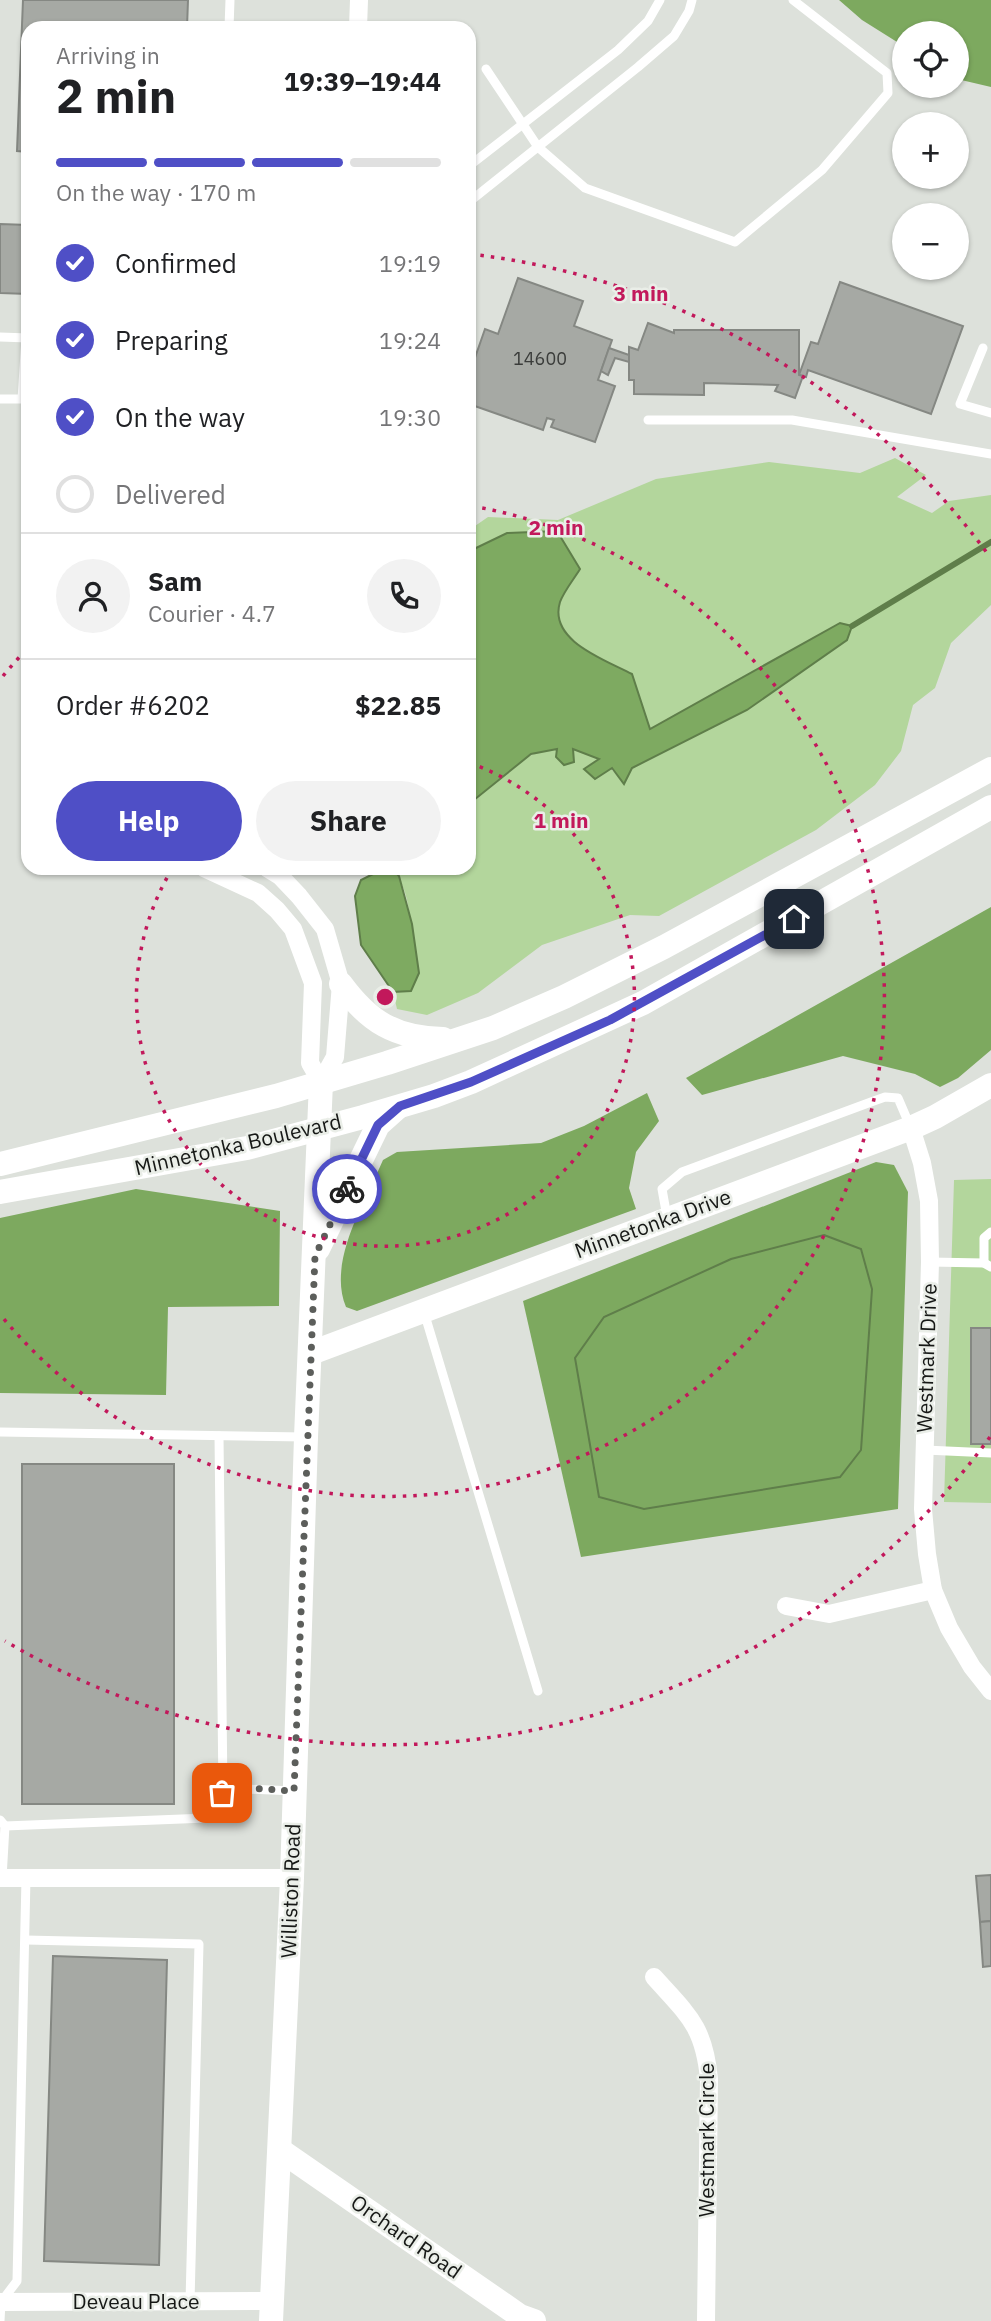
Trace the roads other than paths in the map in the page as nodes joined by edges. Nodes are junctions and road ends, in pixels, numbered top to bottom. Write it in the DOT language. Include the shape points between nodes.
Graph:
graph roads {
  1 [pos="230,0"];
  2 [pos="359,0"];
  3 [pos="660,0"];
  4 [pos="692,0"];
  5 [pos="793,0"];
  6 [pos="229,21"];
  7 [pos="358,21"];
  8 [pos="486,69"];
  9 [pos="522,124"];
  10 [pos="538,147"];
  11 [pos="476,160"];
  12 [pos="476,196"];
  13 [pos="0,337"];
  14 [pos="21,338"];
  15 [pos="983,348"];
  16 [pos="0,398"];
  17 [pos="21,399"];
  18 [pos="991,413"];
  19 [pos="648,420"];
  20 [pos="991,454"];
  21 [pos="991,769"];
  22 [pos="991,807"];
  23 [pos="219,875"];
  24 [pos="278,875"];
  25 [pos="341,984"];
  26 [pos="458,1039"];
  27 [pos="321,1082"];
  28 [pos="991,1085"];
  29 [pos="400,1106"];
  30 [pos="911,1128"];
  31 [pos="318,1129"];
  32 [pos="0,1164"];
  33 [pos="0,1192"];
  34 [pos="667,1219"];
  35 [pos="991,1232"];
  36 [pos="315,1256"];
  37 [pos="930,1262"];
  38 [pos="987,1265"];
  39 [pos="423,1310"];
  40 [pos="311,1353"];
  41 [pos="0,1432"];
  42 [pos="219,1436"];
  43 [pos="306,1437"];
  44 [pos="925,1450"];
  45 [pos="991,1453"];
  46 [pos="933,1590"];
  47 [pos="786,1606"];
  48 [pos="538,1691"];
  49 [pos="991,1691"];
  50 [pos="294,1791"];
  51 [pos="222,1793"];
  52 [pos="2,1823"];
  53 [pos="1,1878"];
  54 [pos="26,1878"];
  55 [pos="292,1878"];
  56 [pos="26,1940"];
  57 [pos="654,1977"];
  58 [pos="280,2150"];
  59 [pos="1,2302"];
  60 [pos="190,2302"];
  61 [pos="272,2311"];
  62 [pos="1,2321"];
  63 [pos="534,2321"];
  64 [pos="706,2321"];
  1 -- 6 [label="lane"];
  2 -- 7 [label="street"];
  3 -- 9 [label="lane" via="648,22 618,50"];
  4 -- 10 [label="lane" via="674,36"];
  5 -- 10 [label="lane" via="887,74 888,93 822,170 735,242 585,188"];
  8 -- 9 [label="lane"];
  9 -- 10 [label="lane"];
  9 -- 11 [label="lane"];
  10 -- 12 [label="lane"];
  13 -- 14 [label="lane"];
  15 -- 18 [label="lane" via="960,404"];
  16 -- 17 [label="lane"];
  19 -- 20 [label="lane" via="792,420"];
  21 -- 26 [label="main road, Minnetonka Boulevard" via="587,986"];
  22 -- 29 [label="main road, Minnetonka Boulevard" via="621,1014 471,1082"];
  23 -- 27 [label="street, Williston Road" via="258,893 293,929 313,983 310,1063"];
  24 -- 25 [label="street, Williston Road" via="325,929"];
  25 -- 26 [label="main road" via="355,1003 387,1027 422,1038"];
  25 -- 27 [label="street, Williston Road" via="335,1057"];
  26 -- 27 [label="main road, Minnetonka Boulevard"];
  27 -- 31 [label="main road, Williston Road"];
  27 -- 32 [label="main road, Minnetonka Boulevard"];
  28 -- 30 [label="main road, Minnetonka Drive"];
  29 -- 31 [label="main road, Minnetonka Boulevard"];
  29 -- 36 [label="main road" via="378,1125"];
  30 -- 34 [label="main road, Minnetonka Drive"];
  30 -- 34 [label="lane" via="898,1098 885,1097 682,1172 662,1189"];
  30 -- 37 [label="street, Westmark Drive" via="929,1201"];
  31 -- 33 [label="main road, Minnetonka Boulevard" via="247,1148"];
  31 -- 36 [label="main road, Williston Road"];
  34 -- 39 [label="main road, Minnetonka Drive"];
  35 -- 38 [label="lane" via="984,1238"];
  36 -- 40 [label="main road, Williston Road"];
  37 -- 38 [label="lane"];
  37 -- 44 [label="street, Westmark Drive"];
  39 -- 40 [label="main road, Minnetonka Drive"];
  39 -- 48 [label="lane"];
  40 -- 43 [label="main road, Williston Road"];
  41 -- 42 [label="lane"];
  42 -- 43 [label="lane"];
  42 -- 51 [label="lane"];
  43 -- 50 [label="main road, Williston Road"];
  44 -- 45 [label="lane"];
  44 -- 46 [label="street, Westmark Drive" via="923,1509"];
  46 -- 47 [label="street" via="829,1614"];
  46 -- 49 [label="street, Westmark Drive" via="971,1667"];
  50 -- 51 [label="lane" via="247,1788"];
  50 -- 55 [label="main road, Williston Road"];
  51 -- 52 [label="lane" via="207,1818"];
  52 -- 53 [label="lane"];
  53 -- 54 [label="street"];
  54 -- 55 [label="street"];
  54 -- 56 [label="lane"];
  55 -- 58 [label="main road, Williston Road"];
  56 -- 59 [label="lane" via="17,2281"];
  56 -- 60 [label="lane" via="199,1944"];
  57 -- 64 [label="street, Westmark Circle" via="699,2030 707,2054"];
  58 -- 61 [label="main road, Williston Road"];
  58 -- 63 [label="main road, Orchard Road" via="520,2316"];
  59 -- 60 [label="street, Deveau Place"];
  59 -- 62 [label="lane"];
  60 -- 61 [label="street, Deveau Place"];
}
